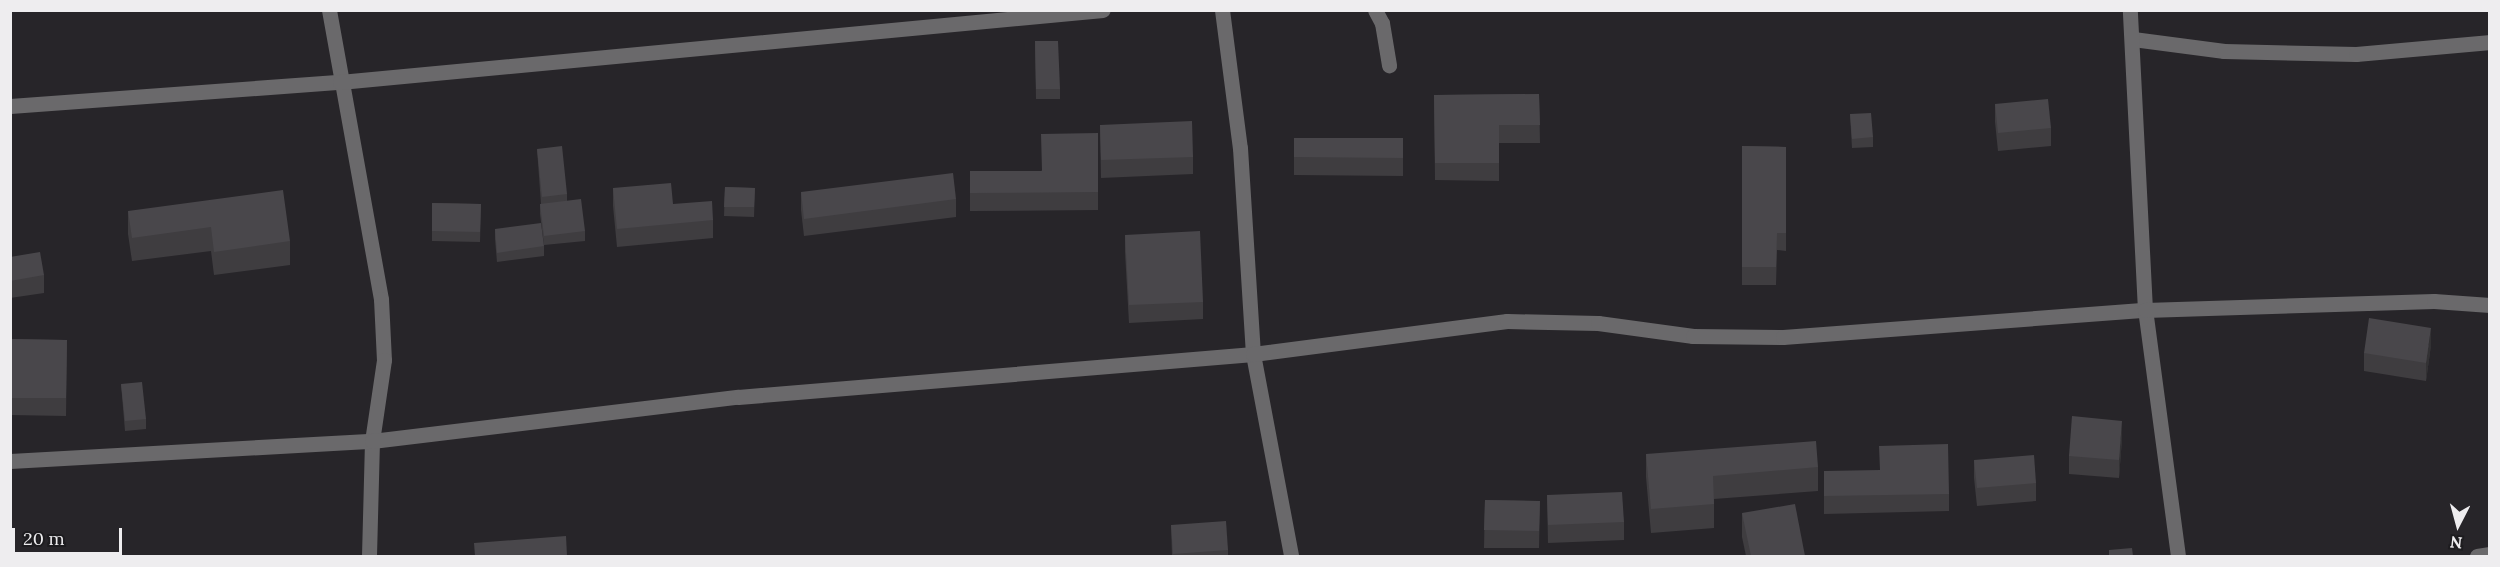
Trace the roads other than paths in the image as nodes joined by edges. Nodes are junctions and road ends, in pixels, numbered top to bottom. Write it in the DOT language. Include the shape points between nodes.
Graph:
graph roads {
  1 [pos="329,10"];
  2 [pos="1103,10"];
  3 [pos="1222,10"];
  4 [pos="1375,10"];
  5 [pos="2130,10"];
  6 [pos="2133,39"];
  7 [pos="2490,42"];
  8 [pos="1389,64"];
  9 [pos="340,82"];
  10 [pos="10,106"];
  11 [pos="2490,305"];
  12 [pos="2145,310"];
  13 [pos="1253,354"];
  14 [pos="372,441"];
  15 [pos="10,461"];
  16 [pos="2490,554"];
  17 [pos="369,556"];
  18 [pos="1291,556"];
  19 [pos="2178,556"];
  20 [pos="2477,556"];
  1 -- 9 [label="street"];
  2 -- 9 [label="street"];
  3 -- 13 [label="street" via="1240,148"];
  4 -- 8 [label="street" via="1382,23"];
  5 -- 6 [label="street"];
  6 -- 7 [label="street" via="2223,51 2356,54"];
  6 -- 12 [label="street"];
  9 -- 10 [label="street"];
  9 -- 14 [label="street" via="381,299 384,360"];
  11 -- 12 [label="street" via="2434,301"];
  12 -- 13 [label="street" via="1783,337 1693,336 1598,323 1507,321"];
  12 -- 19 [label="street"];
  13 -- 14 [label="street" via="738,397"];
  13 -- 18 [label="street"];
  14 -- 15 [label="street"];
  14 -- 17 [label="street"];
  16 -- 20 [label="street"];
}
